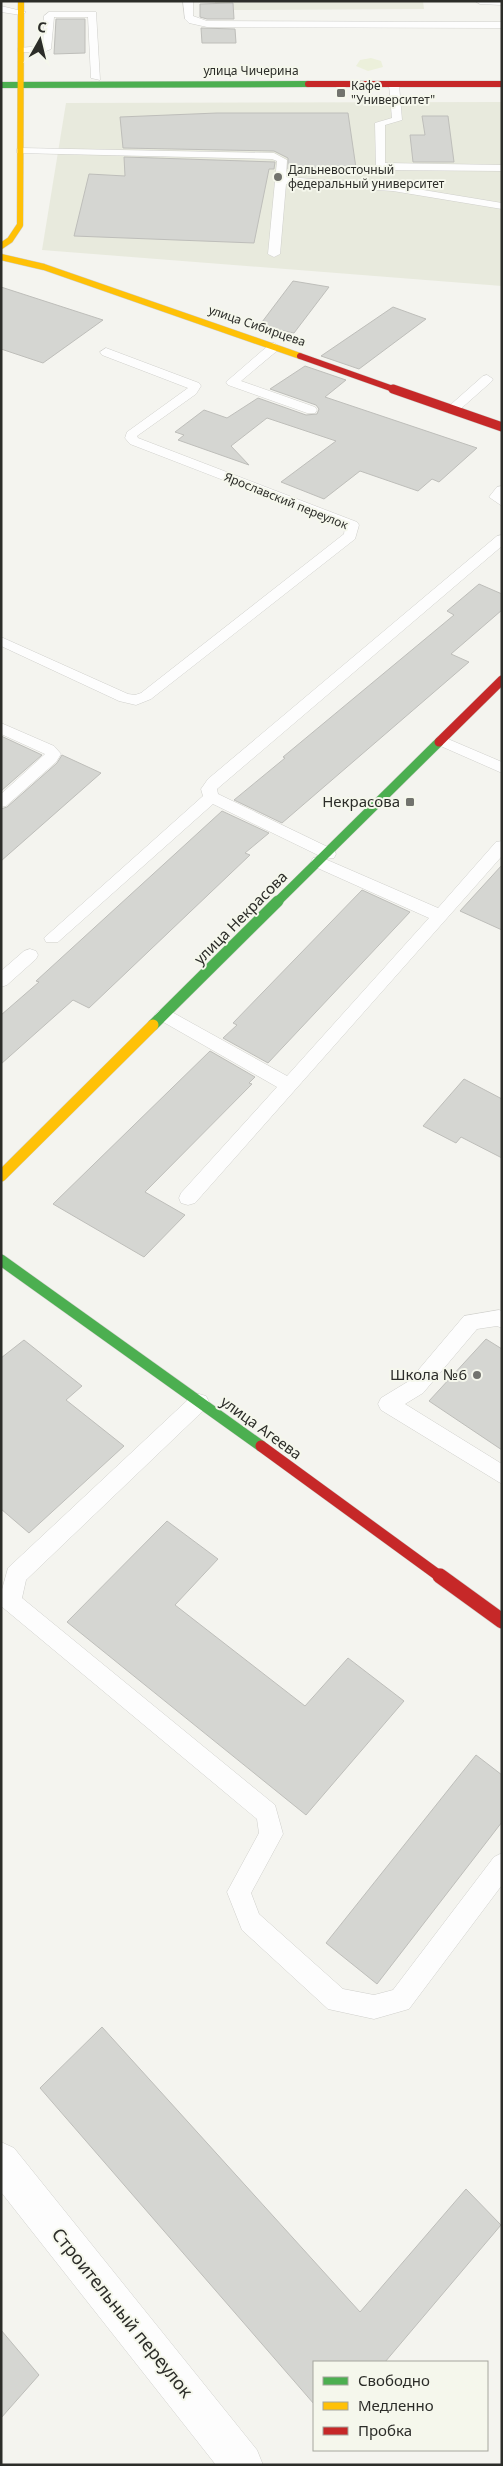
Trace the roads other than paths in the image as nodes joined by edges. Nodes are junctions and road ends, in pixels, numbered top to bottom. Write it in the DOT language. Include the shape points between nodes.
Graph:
graph roads {
  1 [pos="188,1"];
  2 [pos="480,1"];
  3 [pos="502,2"];
  4 [pos="21,7"];
  5 [pos="1,9"];
  6 [pos="502,25"];
  7 [pos="21,50"];
  8 [pos="96,78"];
  9 [pos="502,84"];
  10 [pos="1,85"];
  11 [pos="21,85"];
  12 [pos="394,85"];
  13 [pos="21,151"];
  14 [pos="502,168"];
  15 [pos="281,180"];
  16 [pos="502,206"];
  17 [pos="4,242"];
  18 [pos="274,254"];
  19 [pos="1,257"];
  20 [pos="274,347"];
  21 [pos="106,352"];
  22 [pos="487,379"];
  23 [pos="311,410"];
  24 [pos="452,410"];
  25 [pos="502,427"];
  26 [pos="502,490"];
  27 [pos="502,502"];
  28 [pos="502,539"];
  29 [pos="1,641"];
  30 [pos="502,680"];
  31 [pos="1,728"];
  32 [pos="441,741"];
  33 [pos="502,768"];
  34 [pos="211,797"];
  35 [pos="1,802"];
  36 [pos="502,846"];
  37 [pos="323,858"];
  38 [pos="440,916"];
  39 [pos="52,938"];
  40 [pos="30,955"];
  41 [pos="1,981"];
  42 [pos="164,1015"];
  43 [pos="289,1085"];
  44 [pos="1,1176"];
  45 [pos="188,1198"];
  46 [pos="1,1260"];
  47 [pos="502,1320"];
  48 [pos="199,1402"];
  49 [pos="502,1475"];
  50 [pos="502,1621"];
  51 [pos="502,1865"];
  52 [pos="1,2161"];
  53 [pos="242,2465"];
  1 -- 6 [label="lane" via="188,16 192,21 207,24"];
  2 -- 3 [label="lane"];
  4 -- 5 [label="lane"];
  4 -- 7 [label="main road"];
  7 -- 8 [label="lane" via="48,47 49,16 52,14 93,14"];
  7 -- 11 [label="main road"];
  9 -- 12 [label="main road, улица Чичерина"];
  10 -- 11 [label="main road, улица Чичерина"];
  11 -- 12 [label="main road, улица Чичерина"];
  11 -- 13 [label="main road"];
  12 -- 14 [label="lane" via="397,120 380,123 380,164 386,167"];
  13 -- 15 [label="lane" via="274,156 282,160"];
  13 -- 17 [label="main road" via="20,225"];
  15 -- 16 [label="lane" via="393,188"];
  15 -- 18 [label="lane"];
  19 -- 20 [label="main road, улица Сибирцева" via="44,267"];
  20 -- 23 [label="lane" via="232,382"];
  20 -- 24 [label="main road, улица Сибирцева"];
  21 -- 29 [label="lane, Ярославский переулок" via="195,386 131,434 134,441 352,525 350,536 146,696 136,700 124,698"];
  22 -- 24 [label="lane"];
  24 -- 25 [label="main road, улица Сибирцева"];
  26 -- 27 [label="lane" via="496,496"];
  28 -- 34 [label="lane" via="212,782 209,789"];
  30 -- 32 [label="main road, улица Некрасова"];
  31 -- 35 [label="lane" via="49,749 53,754"];
  32 -- 33 [label="lane"];
  32 -- 37 [label="main road, улица Некрасова"];
  34 -- 37 [label="lane"];
  34 -- 39 [label="lane"];
  36 -- 38 [label="lane"];
  37 -- 38 [label="lane"];
  37 -- 42 [label="main road, улица Некрасова"];
  38 -- 43 [label="lane"];
  40 -- 41 [label="lane"];
  42 -- 43 [label="lane"];
  42 -- 44 [label="main road, улица Некрасова"];
  43 -- 45 [label="lane"];
  46 -- 48 [label="main road, улица Агеева"];
  47 -- 49 [label="lane" via="471,1322 416,1387 388,1404"];
  48 -- 50 [label="main road, улица Агеева"];
  48 -- 51 [label="lane" via="16,1575 10,1602 267,1813 271,1834 239,1892 250,1922 337,2000 374,2007 400,2000"];
  52 -- 53 [label="street, Строительный переулок"];
}
